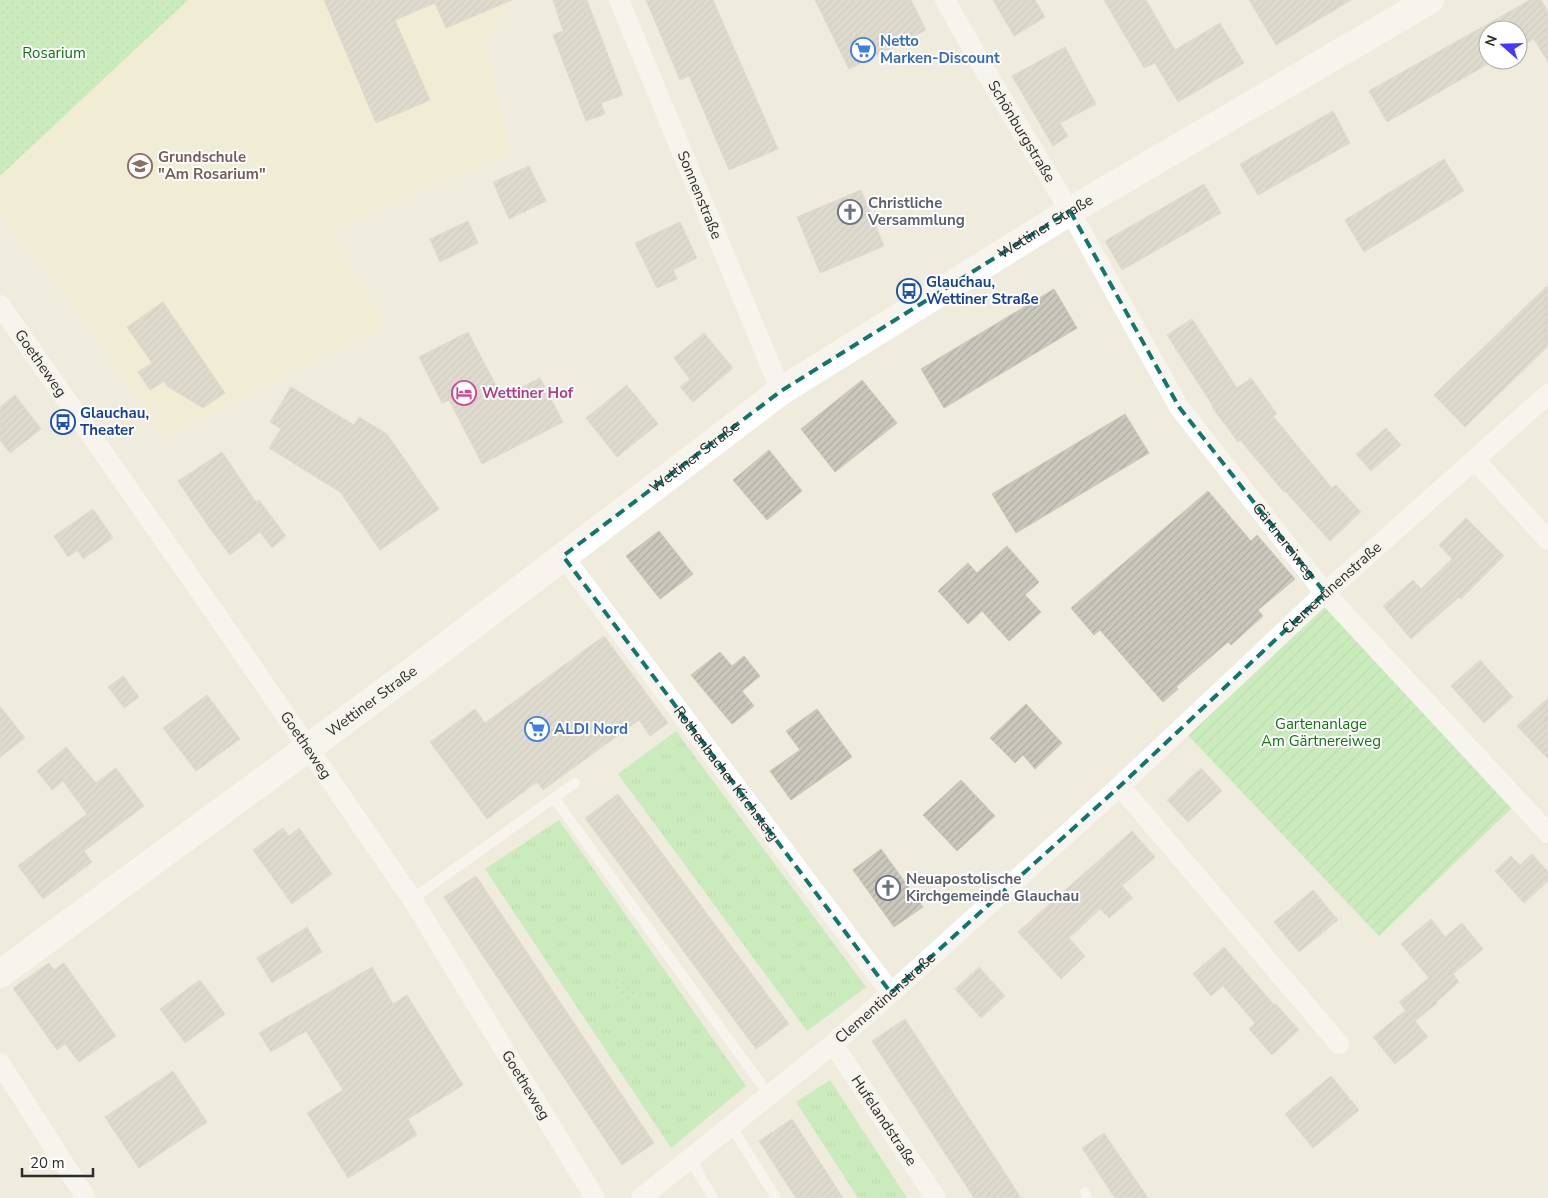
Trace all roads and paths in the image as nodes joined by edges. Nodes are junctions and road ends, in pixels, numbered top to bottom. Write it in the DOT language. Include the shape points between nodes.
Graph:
graph roads {
  1 [pos="619,0"];
  2 [pos="945,0"];
  3 [pos="1430,0"];
  4 [pos="1070,211"];
  5 [pos="0,304"];
  6 [pos="781,391"];
  7 [pos="1548,394"];
  8 [pos="1475,460"];
  9 [pos="1548,540"];
  10 [pos="563,556"];
  11 [pos="1325,593"];
  12 [pos="308,748"];
  13 [pos="575,783"];
  14 [pos="1120,786"];
  15 [pos="554,798"];
  16 [pos="1548,833"];
  17 [pos="412,899"];
  18 [pos="0,974"];
  19 [pos="891,993"];
  20 [pos="833,1044"];
  21 [pos="1339,1044"];
  22 [pos="0,1063"];
  23 [pos="769,1095"];
  24 [pos="730,1126"];
  25 [pos="690,1159"];
  26 [pos="86,1198"];
  27 [pos="595,1198"];
  28 [pos="641,1198"];
  29 [pos="714,1198"];
  30 [pos="776,1198"];
  31 [pos="936,1198"];
  1 -- 6 [label="street, Sonnenstraße"];
  2 -- 4 [label="street, Schönburgstraße"];
  3 -- 4 [label="street, Wettiner Straße"];
  4 -- 6 [label="street, Wettiner Straße"];
  4 -- 11 [label="street, Gärtnereiweg" via="1178,407"];
  5 -- 12 [label="street, Goetheweg"];
  6 -- 10 [label="street, Wettiner Straße"];
  7 -- 8 [label="street, Clementinenstraße"];
  8 -- 9 [label="street"];
  8 -- 11 [label="street, Clementinenstraße"];
  10 -- 12 [label="street, Wettiner Straße"];
  10 -- 19 [label="street, Rothenbacher Kirchsteig"];
  11 -- 14 [label="street, Clementinenstraße"];
  11 -- 16 [label="street, Gärtnereiweg"];
  12 -- 17 [label="street, Goetheweg"];
  12 -- 18 [label="street, Wettiner Straße"];
  13 -- 15 [label="lane"];
  14 -- 19 [label="street, Clementinenstraße"];
  14 -- 21 [label="street"];
  15 -- 17 [label="lane"];
  15 -- 23 [label="lane"];
  17 -- 27 [label="street, Goetheweg"];
  19 -- 20 [label="street, Clementinenstraße"];
  20 -- 23 [label="street, Clementinenstraße"];
  20 -- 31 [label="street, Hufelandstraße"];
  22 -- 26 [label="street"];
  23 -- 24 [label="street, Clementinenstraße"];
  24 -- 25 [label="street, Clementinenstraße"];
  24 -- 30 [label="lane"];
  25 -- 28 [label="street, Clementinenstraße"];
  25 -- 29 [label="lane"];
}
